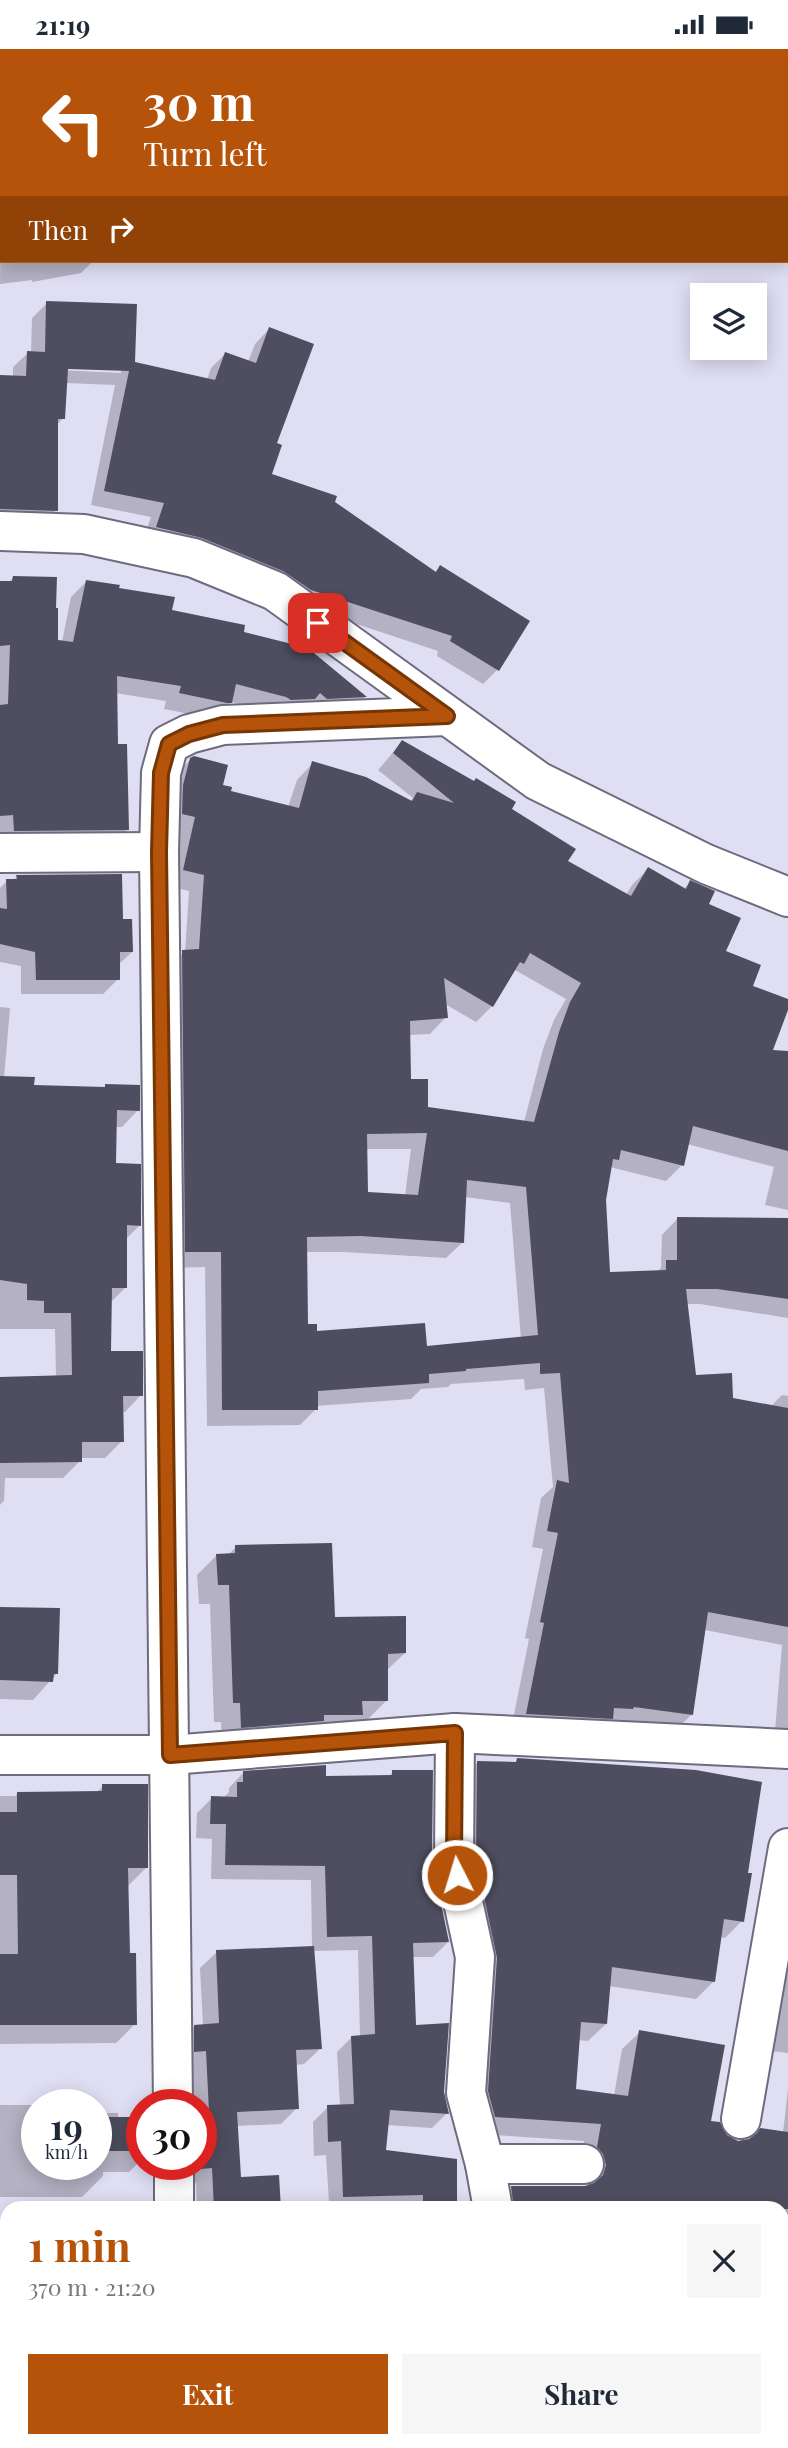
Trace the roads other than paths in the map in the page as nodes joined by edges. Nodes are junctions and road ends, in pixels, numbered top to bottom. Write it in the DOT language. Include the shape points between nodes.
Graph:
graph roads {
  1 [pos="0,531"];
  2 [pos="447,716"];
  3 [pos="159,852"];
  4 [pos="0,853"];
  5 [pos="788,897"];
  6 [pos="455,1733"];
  7 [pos="788,1749"];
  8 [pos="0,1755"];
  9 [pos="170,1755"];
  10 [pos="788,1848"];
  11 [pos="173,2089"];
  12 [pos="741,2119"];
  13 [pos="584,2164"];
  14 [pos="485,2165"];
  15 [pos="174,2180"];
  16 [pos="174,2201"];
  17 [pos="492,2201"];
  1 -- 2 [label="street" via="84,534 194,558 275,591"];
  2 -- 3 [label="street" via="223,725 189,734 169,744 161,773"];
  2 -- 5 [label="street" via="538,781 706,864"];
  3 -- 4 [label="street"];
  3 -- 9 [label="street"];
  6 -- 7 [label="street"];
  6 -- 9 [label="street"];
  6 -- 14 [label="street" via="454,1860 475,1957 466,2093"];
  8 -- 9 [label="street"];
  9 -- 11 [label="street"];
  10 -- 12 [label="street"];
  13 -- 14 [label="street"];
  14 -- 17 [label="street"];
  15 -- 16 [label="street"];
}
